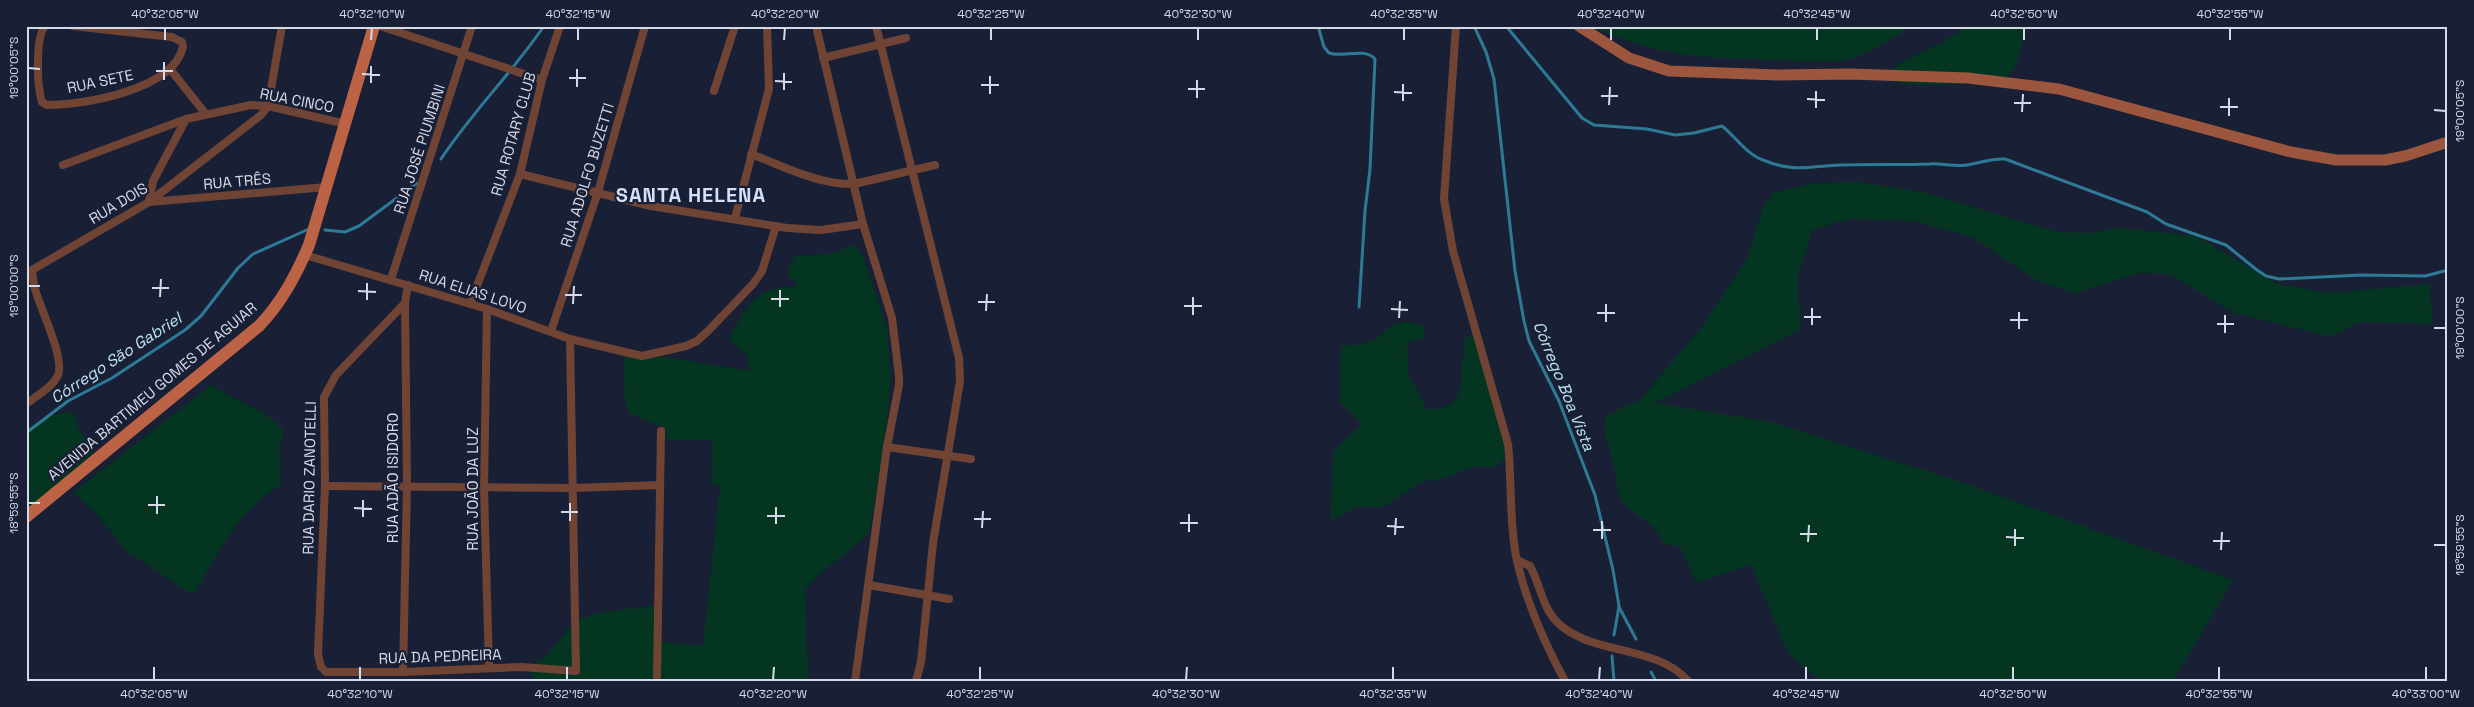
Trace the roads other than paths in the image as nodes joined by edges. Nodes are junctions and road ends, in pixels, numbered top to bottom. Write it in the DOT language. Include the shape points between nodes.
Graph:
graph roads {
  1 [pos="45,26"];
  2 [pos="73,26"];
  3 [pos="282,26"];
  4 [pos="374,26"];
  5 [pos="380,26"];
  6 [pos="472,26"];
  7 [pos="560,26"];
  8 [pos="645,26"];
  9 [pos="735,26"];
  10 [pos="767,26"];
  11 [pos="816,26"];
  12 [pos="876,26"];
  13 [pos="1456,26"];
  14 [pos="1579,26"];
  15 [pos="906,38"];
  16 [pos="880,44"];
  17 [pos="464,53"];
  18 [pos="823,58"];
  19 [pos="170,69"];
  20 [pos="542,80"];
  21 [pos="714,91"];
  22 [pos="268,106"];
  23 [pos="206,113"];
  24 [pos="186,119"];
  25 [pos="346,124"];
  26 [pos="2448,142"];
  27 [pos="751,154"];
  28 [pos="63,165"];
  29 [pos="935,165"];
  30 [pos="912,170"];
  31 [pos="520,174"];
  32 [pos="854,184"];
  33 [pos="327,187"];
  34 [pos="598,192"];
  35 [pos="149,202"];
  36 [pos="735,218"];
  37 [pos="863,224"];
  38 [pos="776,226"];
  39 [pos="309,244"];
  40 [pos="29,271"];
  41 [pos="391,279"];
  42 [pos="408,285"];
  43 [pos="404,303"];
  44 [pos="470,304"];
  45 [pos="487,309"];
  46 [pos="551,331"];
  47 [pos="570,339"];
  48 [pos="26,404"];
  49 [pos="661,431"];
  50 [pos="887,446"];
  51 [pos="947,456"];
  52 [pos="971,459"];
  53 [pos="660,485"];
  54 [pos="325,486"];
  55 [pos="407,486"];
  56 [pos="484,488"];
  57 [pos="573,488"];
  58 [pos="26,517"];
  59 [pos="1517,560"];
  60 [pos="869,585"];
  61 [pos="927,596"];
  62 [pos="950,598"];
  63 [pos="318,654"];
  64 [pos="489,668"];
  65 [pos="403,672"];
  66 [pos="657,676"];
  67 [pos="855,681"];
  68 [pos="916,681"];
  69 [pos="1565,681"];
  70 [pos="1688,681"];
  1 -- 19 [label="street, RUA SETE" via="40,37 39,86 42,102 50,105 125,93"];
  2 -- 19 [label="street, RUA SETE" via="178,39 183,46"];
  3 -- 22 [label="street"];
  4 -- 25 [label="main road, AVENIDA BARTIMEU GOMES DE AGUIAR"];
  5 -- 17 [label="street"];
  6 -- 17 [label="street, RUA JOSÉ PIUMBINI"];
  7 -- 20 [label="street, RUA ROTARY CLUB"];
  8 -- 34 [label="street, RUA ADOLFO BUZETTI"];
  9 -- 21 [label="street"];
  10 -- 27 [label="street" via="769,89"];
  11 -- 18 [label="street"];
  12 -- 16 [label="street"];
  13 -- 59 [label="street" via="1444,199 1453,251 1508,444 1512,477 1511,518"];
  14 -- 26 [label="street" via="1629,58 1670,71 1968,78 2022,83 2059,89 2291,152 2336,160 2385,160"];
  15 -- 16 [label="street"];
  16 -- 18 [label="street"];
  16 -- 30 [label="street"];
  17 -- 20 [label="street"];
  17 -- 41 [label="street, RUA JOSÉ PIUMBINI"];
  18 -- 32 [label="street"];
  19 -- 23 [label="street"];
  20 -- 31 [label="street, RUA ROTARY CLUB"];
  22 -- 23 [label="street, RUA CINCO" via="251,105"];
  22 -- 25 [label="street, RUA CINCO"];
  22 -- 35 [label="street, RUA DOIS" via="254,121"];
  23 -- 24 [label="street, RUA CINCO"];
  24 -- 28 [label="street, RUA CINCO"];
  24 -- 35 [label="street" via="153,181"];
  25 -- 33 [label="main road, AVENIDA BARTIMEU GOMES DE AGUIAR"];
  27 -- 32 [label="street" via="827,182"];
  27 -- 36 [label="street"];
  29 -- 30 [label="street"];
  30 -- 32 [label="street"];
  30 -- 51 [label="street" via="959,358 960,381"];
  31 -- 34 [label="street"];
  31 -- 44 [label="street, RUA ROTARY CLUB"];
  32 -- 37 [label="street"];
  33 -- 35 [label="street, RUA TRÊS"];
  33 -- 39 [label="main road, AVENIDA BARTIMEU GOMES DE AGUIAR"];
  34 -- 36 [label="street" via="652,206"];
  34 -- 46 [label="street, RUA ADOLFO BUZETTI"];
  35 -- 40 [label="street, RUA DOIS"];
  36 -- 38 [label="street"];
  37 -- 38 [label="street" via="821,230"];
  37 -- 50 [label="street" via="892,318 896,348 899,385"];
  38 -- 47 [label="street, RUA ELIAS LOVO" via="762,271 753,284 697,340 686,346 632,356"];
  39 -- 41 [label="street, RUA ELIAS LOVO"];
  39 -- 58 [label="main road, AVENIDA BARTIMEU GOMES DE AGUIAR" via="283,297 259,326"];
  40 -- 48 [label="street, RUA DOIS" via="53,339 59,367 58,375 50,385"];
  41 -- 42 [label="street, RUA ELIAS LOVO"];
  42 -- 43 [label="street, RUA ADÃO ISIDORO"];
  42 -- 44 [label="street, RUA ELIAS LOVO"];
  43 -- 54 [label="street, RUA DARIO ZANOTELLI" via="348,361 327,388 324,397"];
  43 -- 55 [label="street, RUA ADÃO ISIDORO"];
  44 -- 45 [label="street, RUA ELIAS LOVO"];
  45 -- 46 [label="street, RUA ELIAS LOVO"];
  45 -- 56 [label="street, RUA JOÃO DA LUZ"];
  46 -- 47 [label="street, RUA ELIAS LOVO"];
  47 -- 57 [label="street"];
  49 -- 53 [label="street"];
  50 -- 51 [label="street"];
  50 -- 60 [label="street"];
  51 -- 52 [label="street"];
  51 -- 61 [label="street"];
  53 -- 57 [label="street"];
  53 -- 66 [label="street"];
  54 -- 55 [label="street"];
  54 -- 63 [label="street, RUA DARIO ZANOTELLI"];
  55 -- 56 [label="street"];
  55 -- 65 [label="street, RUA ADÃO ISIDORO"];
  56 -- 57 [label="street"];
  56 -- 64 [label="street, RUA JOÃO DA LUZ"];
  57 -- 64 [label="street, RUA DA PEDREIRA" via="576,671"];
  59 -- 69 [label="street" via="1543,641"];
  59 -- 70 [label="street" via="1530,566 1548,611 1568,631 1673,668"];
  60 -- 61 [label="street"];
  60 -- 67 [label="street"];
  61 -- 62 [label="street"];
  61 -- 68 [label="street" via="921,662"];
  63 -- 65 [label="street, RUA DA PEDREIRA" via="320,667 326,672"];
  64 -- 65 [label="street, RUA DA PEDREIRA"];
}
